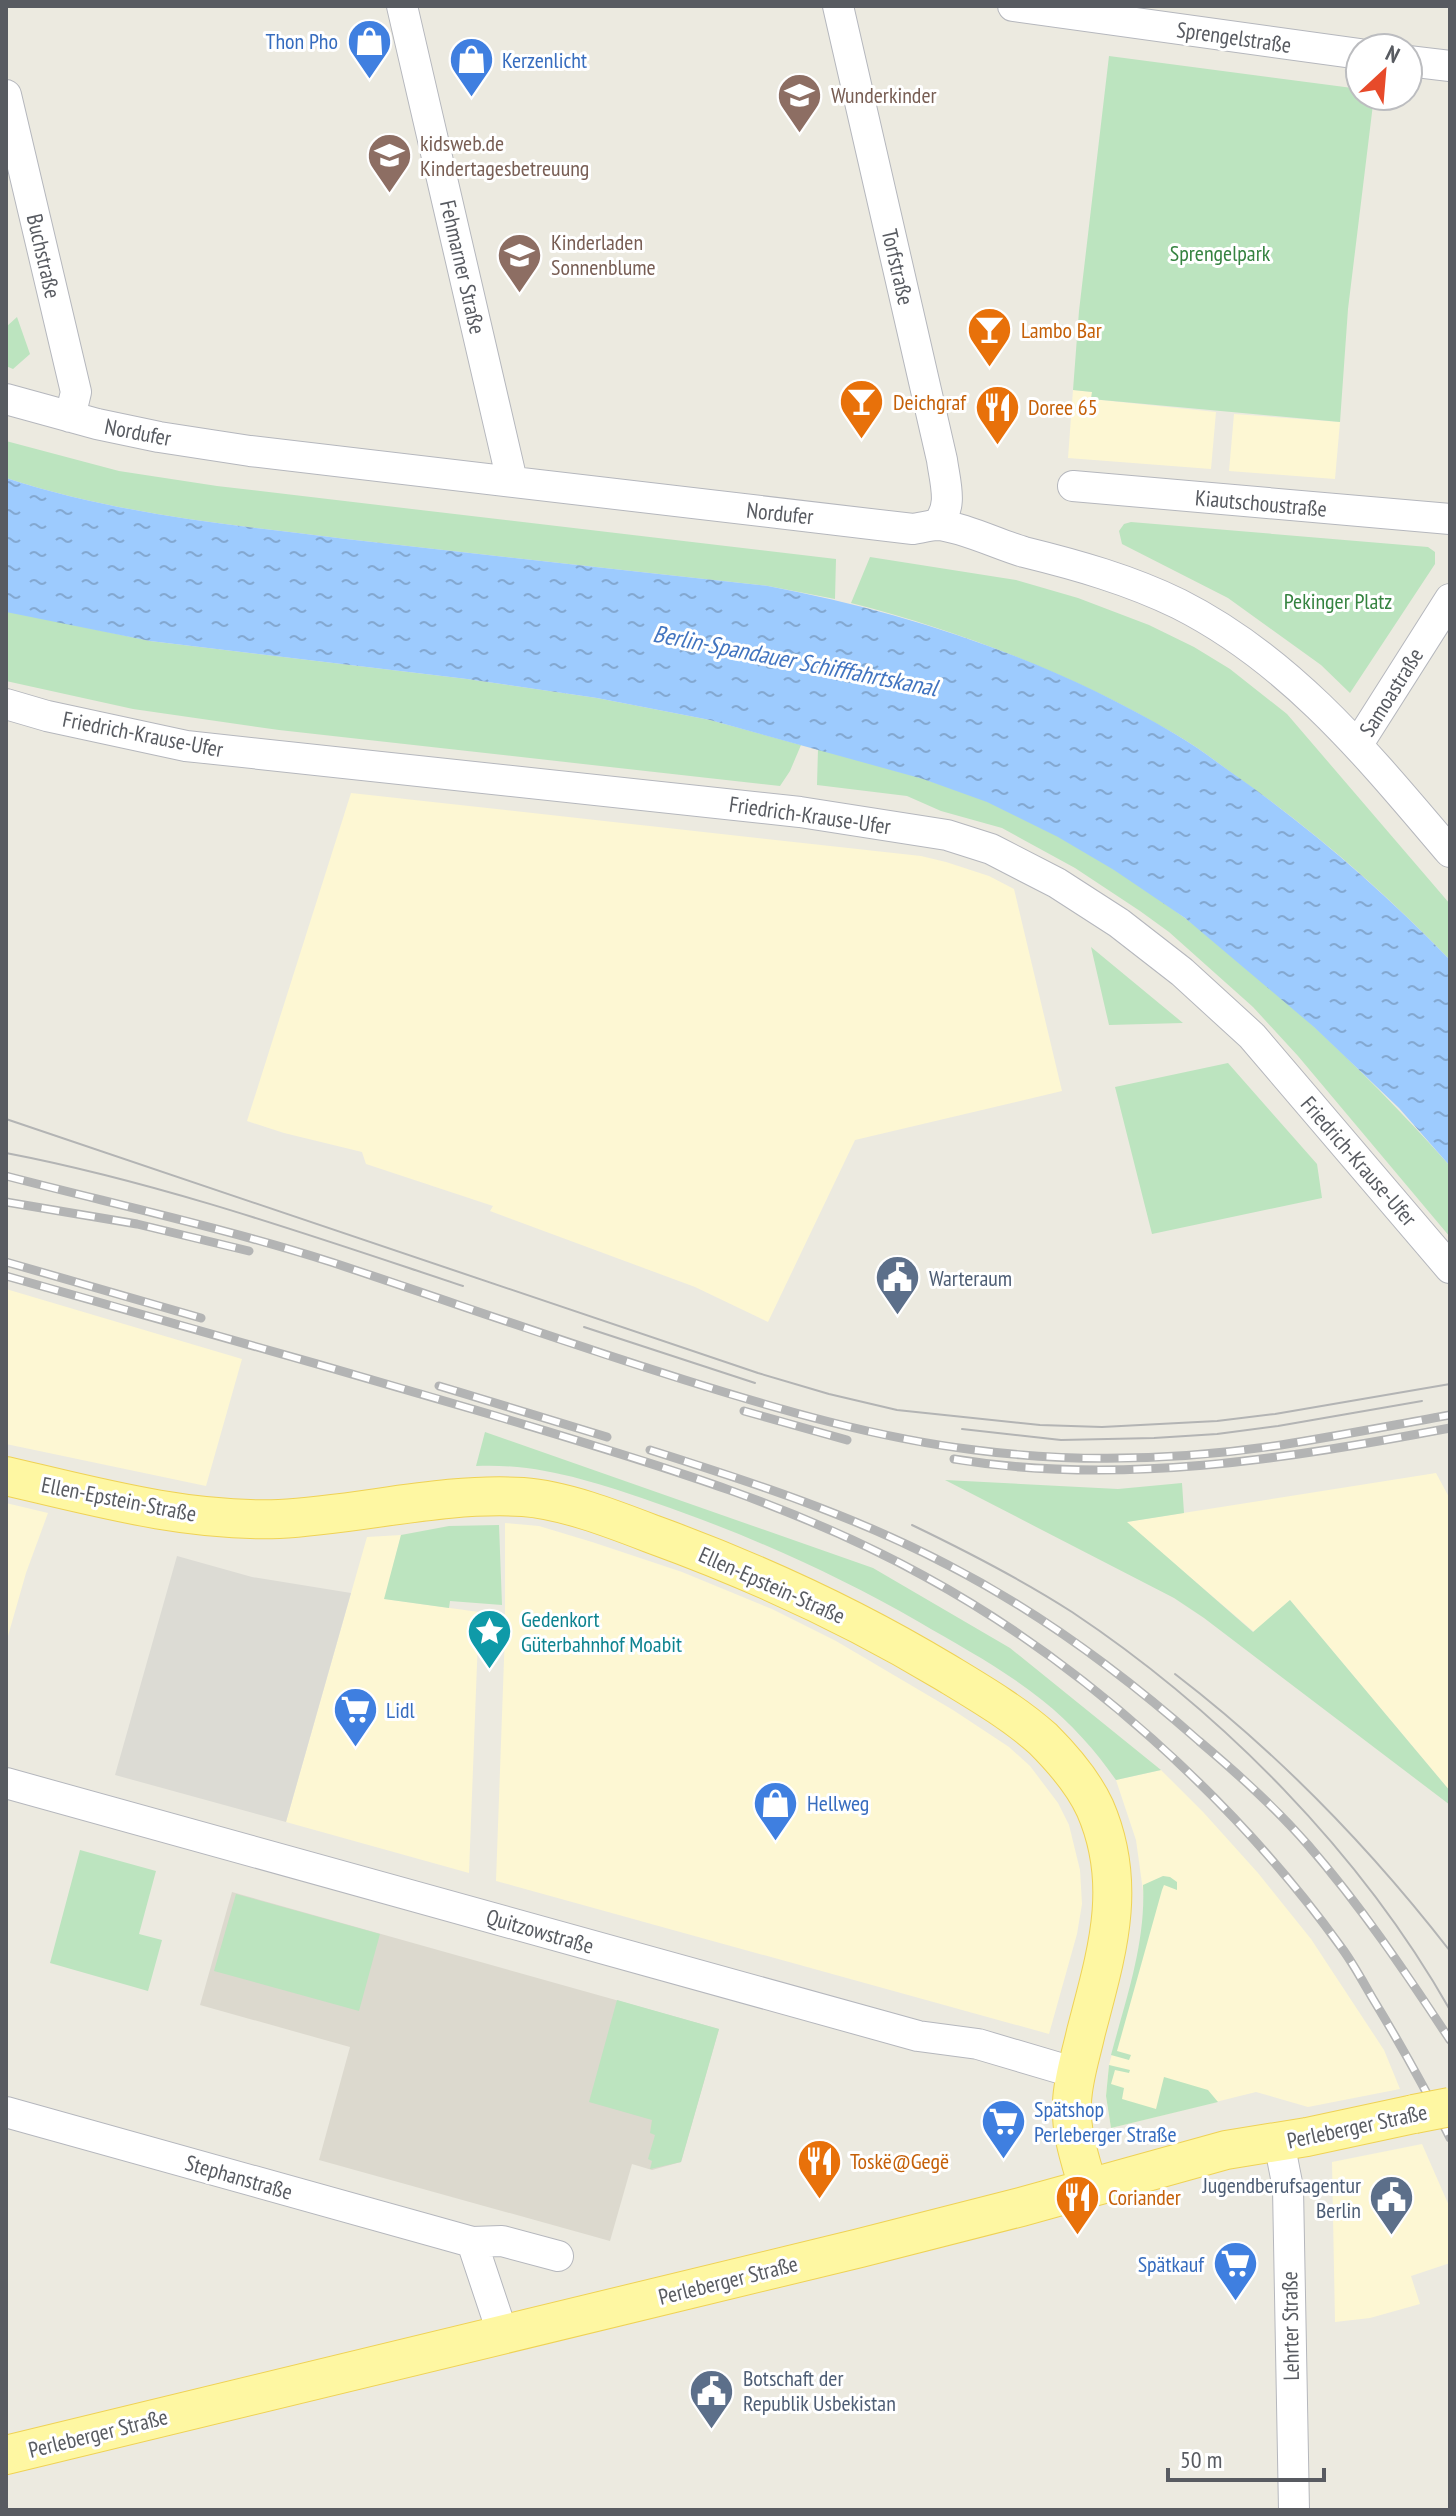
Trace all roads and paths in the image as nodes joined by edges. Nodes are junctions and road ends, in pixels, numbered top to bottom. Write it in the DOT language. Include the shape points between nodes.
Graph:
graph roads {
  1 [pos="402,6"];
  2 [pos="838,6"];
  3 [pos="1013,6"];
  4 [pos="1344,52"];
  5 [pos="1424,63"];
  6 [pos="1450,66"];
  7 [pos="6,95"];
  8 [pos="6,399"];
  9 [pos="70,417"];
  10 [pos="512,481"];
  11 [pos="1073,486"];
  12 [pos="1450,519"];
  13 [pos="936,525"];
  14 [pos="1450,599"];
  15 [pos="6,704"];
  16 [pos="1358,744"];
  17 [pos="1450,852"];
  18 [pos="1450,1268"];
  19 [pos="6,1476"];
  20 [pos="6,1783"];
  21 [pos="1076,2073"];
  22 [pos="1432,2111"];
  23 [pos="6,2112"];
  24 [pos="1279,2142"];
  25 [pos="1088,2187"];
  26 [pos="472,2242"];
  27 [pos="558,2256"];
  28 [pos="503,2335"];
  29 [pos="6,2455"];
  30 [pos="1294,2510"];
  1 -- 10 [label="street, Fehmarner Straße"];
  2 -- 13 [label="street, Torfstraße" via="942,460 946,512"];
  3 -- 4 [label="street, Sprengelstraße"];
  5 -- 6 [label="street"];
  7 -- 9 [label="street, Buchstraße" via="76,392"];
  8 -- 9 [label="street, Nordufer"];
  9 -- 10 [label="street, Nordufer" via="250,451"];
  10 -- 13 [label="street, Nordufer" via="913,529"];
  11 -- 12 [label="street, Kiautschoustraße"];
  13 -- 16 [label="street, Nordufer" via="1098,572 1180,605 1263,656"];
  14 -- 16 [label="street, Samoastraße"];
  15 -- 18 [label="street, Friedrich-Krause-Ufer" via="186,746 800,812 947,835 991,849 1057,883 1182,972 1252,1036"];
  16 -- 17 [label="street, Nordufer"];
  19 -- 21 [label="main road, Ellen-Epstein-Straße" via="146,1508 227,1518 338,1515 460,1498 527,1497 624,1523 709,1555 895,1644 973,1689 1039,1736 1079,1780 1095,1808 1107,1844 1114,1910"];
  20 -- 21 [label="street, Quitzowstraße" via="918,2036 978,2044"];
  21 -- 25 [label="main road, Ellen-Epstein-Straße" via="1072,2127"];
  22 -- 24 [label="main road, Perleberger Straße"];
  23 -- 26 [label="street, Stephanstraße"];
  24 -- 25 [label="main road, Perleberger Straße" via="1239,2147"];
  24 -- 30 [label="street, Lehrter Straße" via="1288,2188"];
  25 -- 28 [label="main road, Perleberger Straße"];
  26 -- 27 [label="street, Stephanstraße" via="502,2241"];
  26 -- 28 [label="street"];
  28 -- 29 [label="main road, Perleberger Straße"];
}
